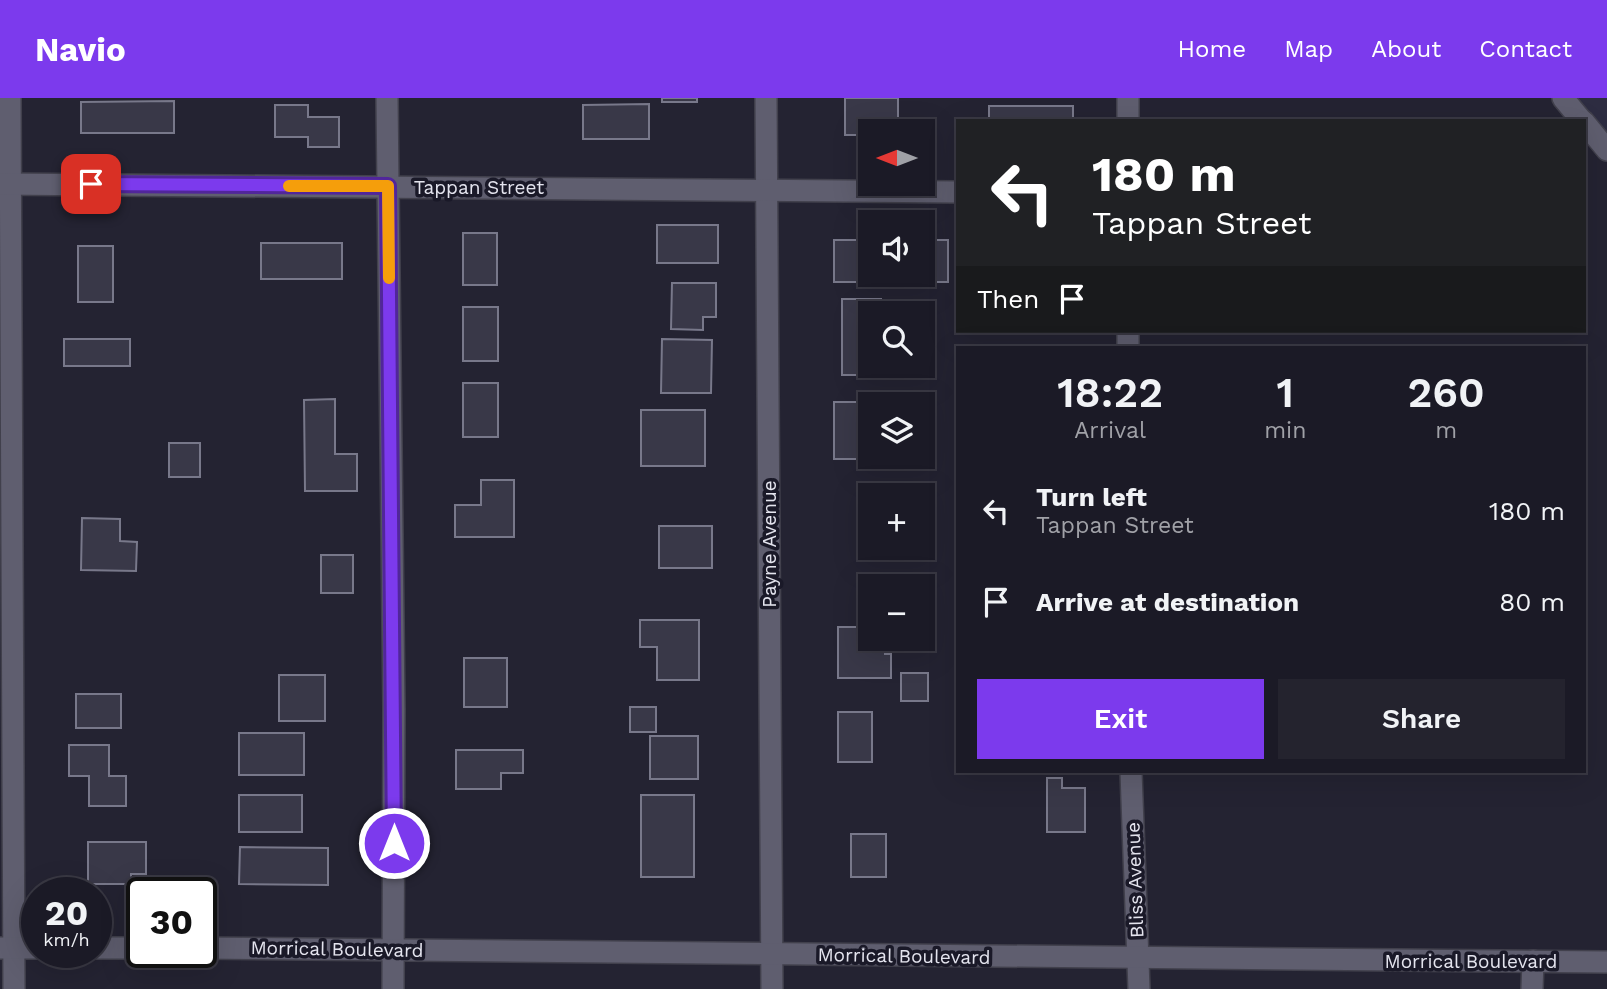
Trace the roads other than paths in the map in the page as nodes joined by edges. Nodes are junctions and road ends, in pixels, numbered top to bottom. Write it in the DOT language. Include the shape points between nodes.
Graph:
graph roads {
  1 [pos="10,98"];
  2 [pos="387,98"];
  3 [pos="766,98"];
  4 [pos="1128,98"];
  5 [pos="1563,98"];
  6 [pos="1128,119"];
  7 [pos="1580,119"];
  8 [pos="1586,126"];
  9 [pos="1607,150"];
  10 [pos="5,184"];
  11 [pos="388,186"];
  12 [pos="766,189"];
  13 [pos="956,192"];
  14 [pos="1131,773"];
  15 [pos="7,948"];
  16 [pos="217,948"];
  17 [pos="393,950"];
  18 [pos="772,954"];
  19 [pos="1138,958"];
  20 [pos="1533,961"];
  21 [pos="1607,962"];
  22 [pos="14,989"];
  23 [pos="393,989"];
  24 [pos="772,989"];
  25 [pos="1139,989"];
  26 [pos="1532,989"];
  1 -- 10 [label="street"];
  2 -- 11 [label="street"];
  3 -- 12 [label="street, Payne Avenue"];
  4 -- 6 [label="street"];
  5 -- 7 [label="street"];
  8 -- 9 [label="street"];
  10 -- 11 [label="street, Tappan Street"];
  10 -- 15 [label="street"];
  11 -- 12 [label="street, Tappan Street"];
  11 -- 17 [label="street"];
  12 -- 13 [label="street, Tappan Street"];
  12 -- 18 [label="street, Payne Avenue"];
  14 -- 19 [label="street, Bliss Avenue"];
  15 -- 22 [label="street"];
  16 -- 17 [label="street, Morrical Boulevard"];
  17 -- 18 [label="street, Morrical Boulevard"];
  17 -- 23 [label="street"];
  18 -- 19 [label="street, Morrical Boulevard"];
  18 -- 24 [label="street, Payne Avenue"];
  19 -- 20 [label="street, Morrical Boulevard"];
  19 -- 25 [label="street, Bliss Avenue"];
  20 -- 21 [label="street, Morrical Boulevard"];
  20 -- 26 [label="street"];
}
